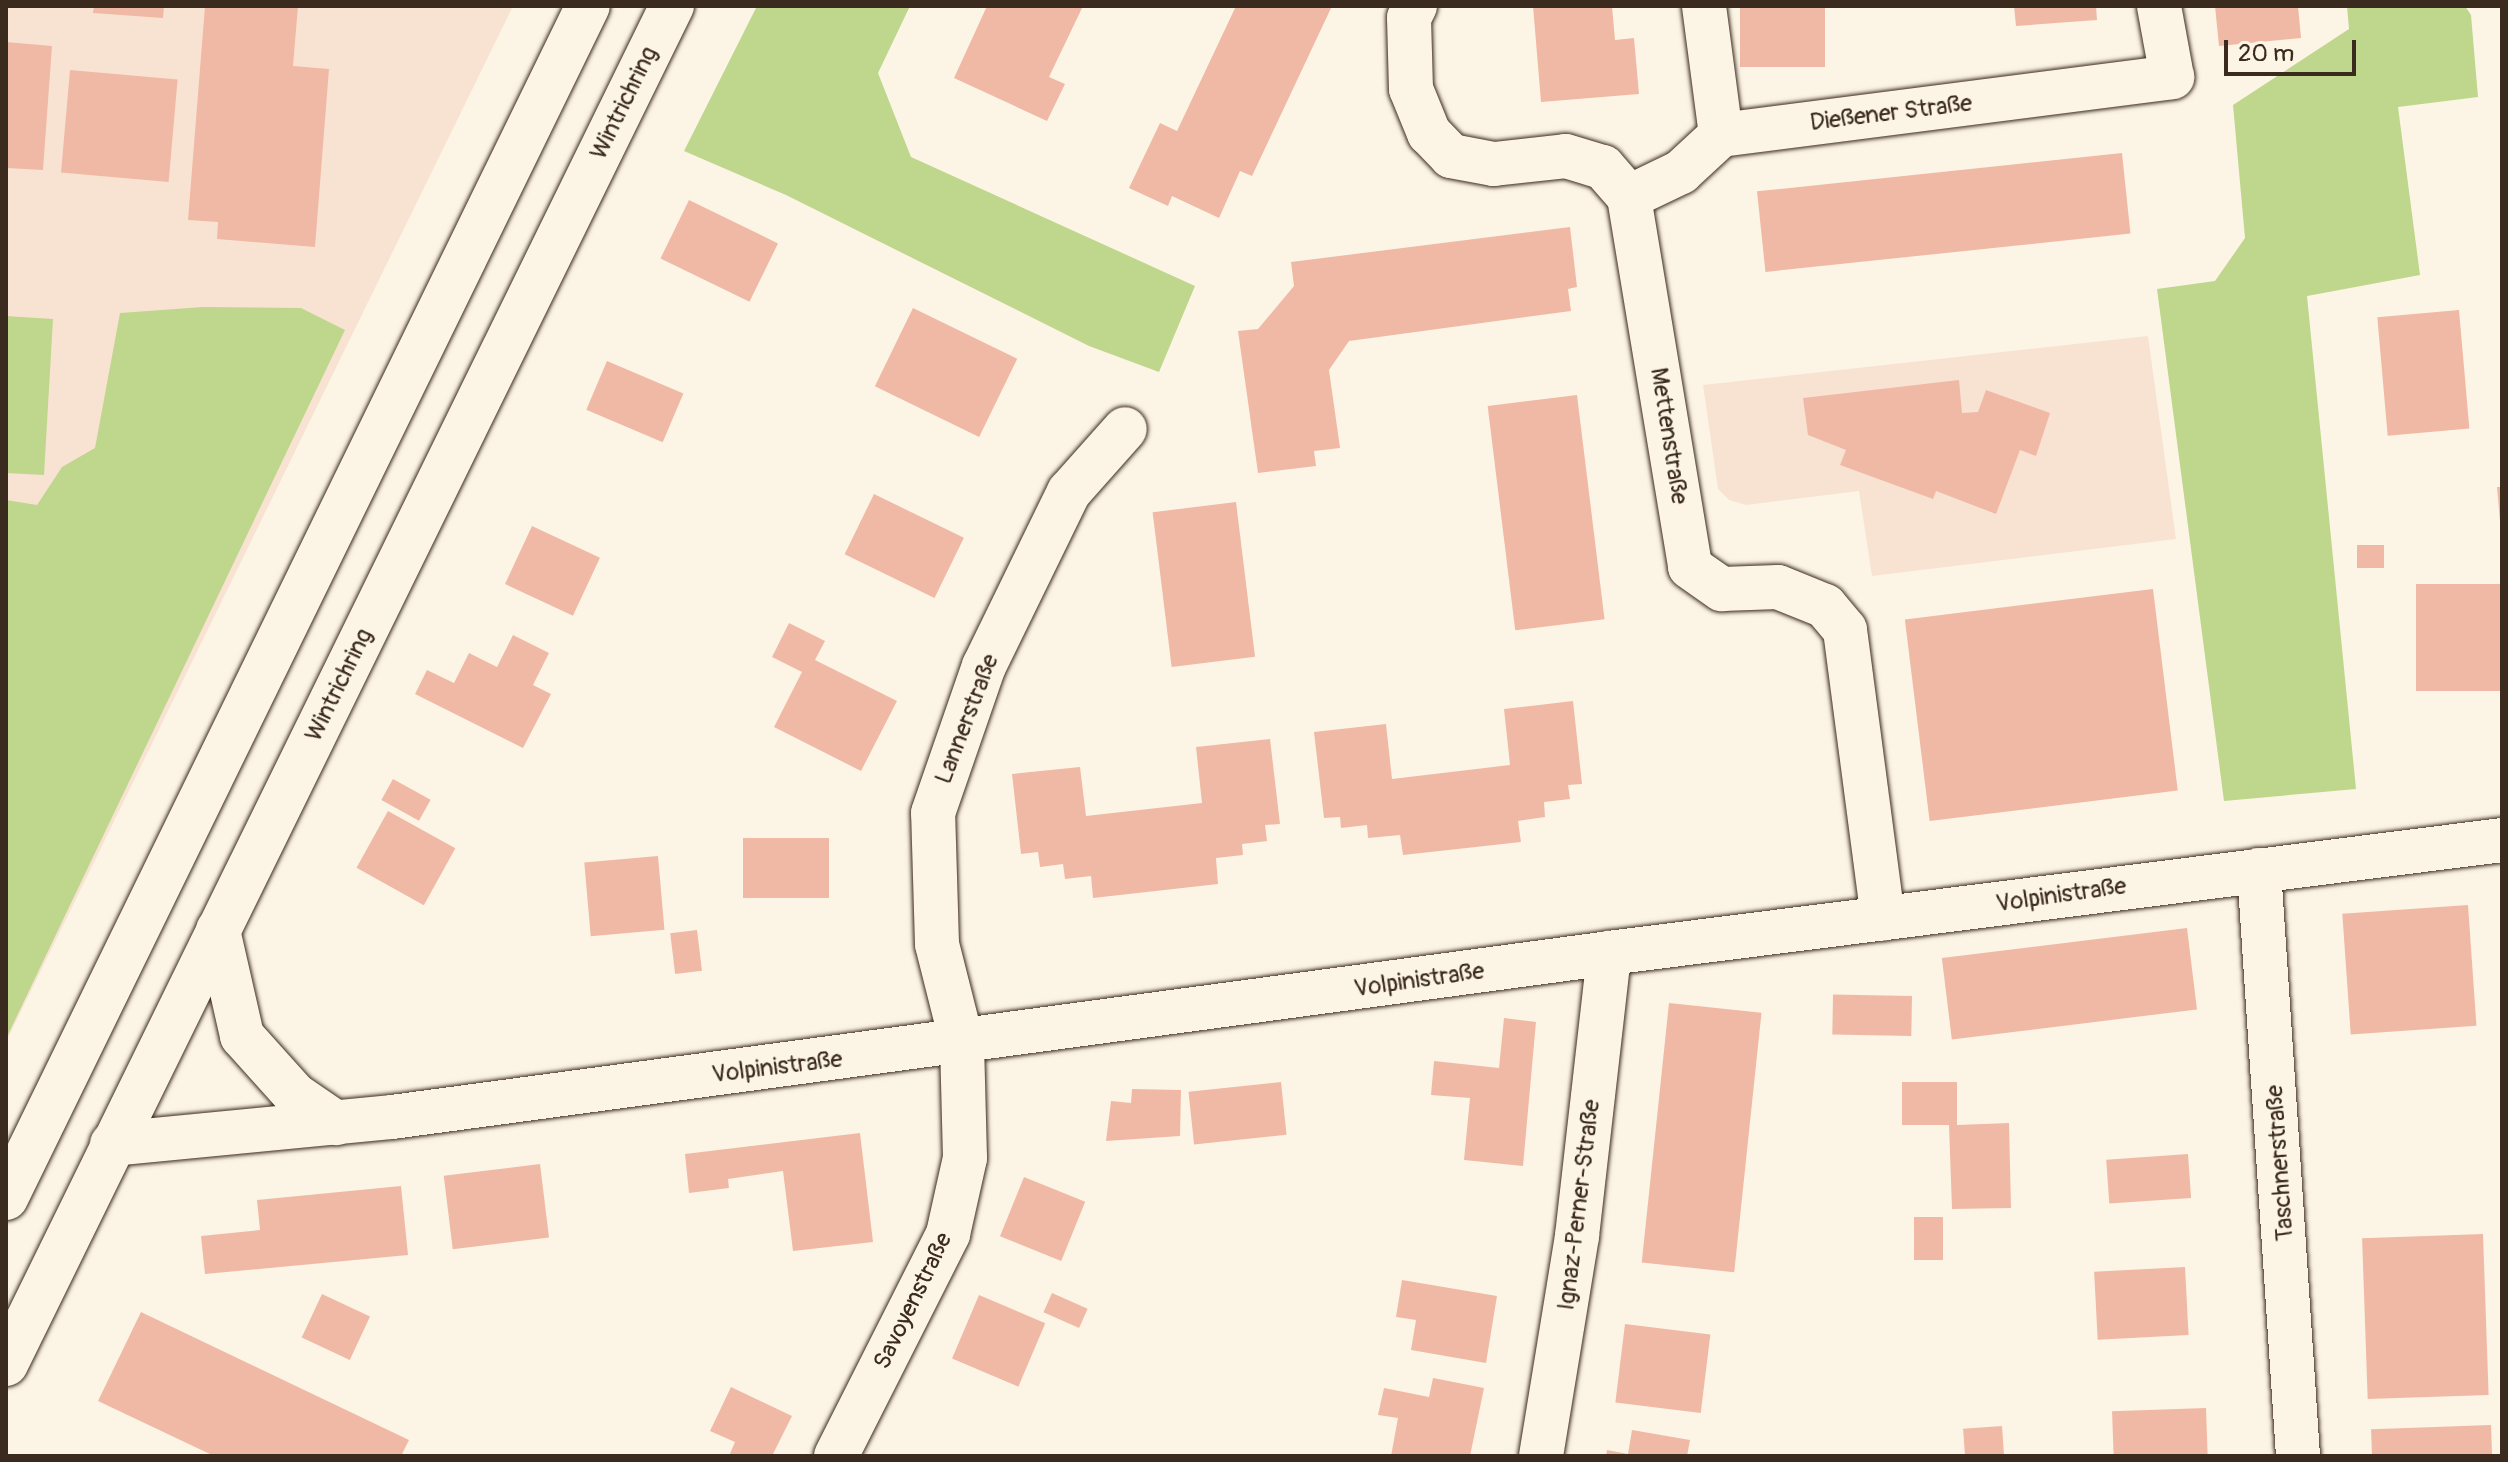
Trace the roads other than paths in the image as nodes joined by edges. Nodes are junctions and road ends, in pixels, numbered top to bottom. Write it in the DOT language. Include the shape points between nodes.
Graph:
graph roads {
  1 [pos="588,6"];
  2 [pos="672,6"];
  3 [pos="1415,6"];
  4 [pos="1704,6"];
  5 [pos="2159,6"];
  6 [pos="1721,135"];
  7 [pos="1629,197"];
  8 [pos="1125,429"];
  9 [pos="2502,840"];
  10 [pos="2259,870"];
  11 [pos="1883,919"];
  12 [pos="218,930"];
  13 [pos="1609,953"];
  14 [pos="962,1043"];
  15 [pos="336,1123"];
  16 [pos="112,1144"];
  17 [pos="6,1198"];
  18 [pos="6,1364"];
  19 [pos="836,1456"];
  20 [pos="1541,1456"];
  21 [pos="2298,1456"];
  1 -- 17 [label="street"];
  2 -- 12 [label="street, Wintrichring"];
  3 -- 7 [label="street" via="1409,18 1411,89 1429,133 1451,156 1494,164 1566,156 1603,167"];
  4 -- 6 [label="street"];
  5 -- 6 [label="street, Dießener Straße" via="2172,77"];
  6 -- 7 [label="street" via="1681,172"];
  7 -- 11 [label="street, Mettenstraße" via="1690,567 1722,589 1778,587 1825,606 1845,630"];
  8 -- 14 [label="street, Lannerstraße" via="1069,492 984,666 933,813 937,944"];
  9 -- 10 [label="street, Volpinistraße"];
  10 -- 11 [label="street, Volpinistraße"];
  10 -- 21 [label="street, Taschnerstraße"];
  11 -- 13 [label="street, Volpinistraße"];
  12 -- 15 [label="street" via="242,1036 295,1095"];
  12 -- 16 [label="street, Wintrichring"];
  13 -- 14 [label="street, Volpinistraße"];
  13 -- 20 [label="street, Ignaz-Perner-Straße" via="1577,1236"];
  14 -- 15 [label="street, Volpinistraße"];
  14 -- 19 [label="street, Savoyenstraße" via="965,1158 948,1234"];
  15 -- 16 [label="street, Volpinistraße"];
  16 -- 18 [label="street, Wintrichring"];
}
